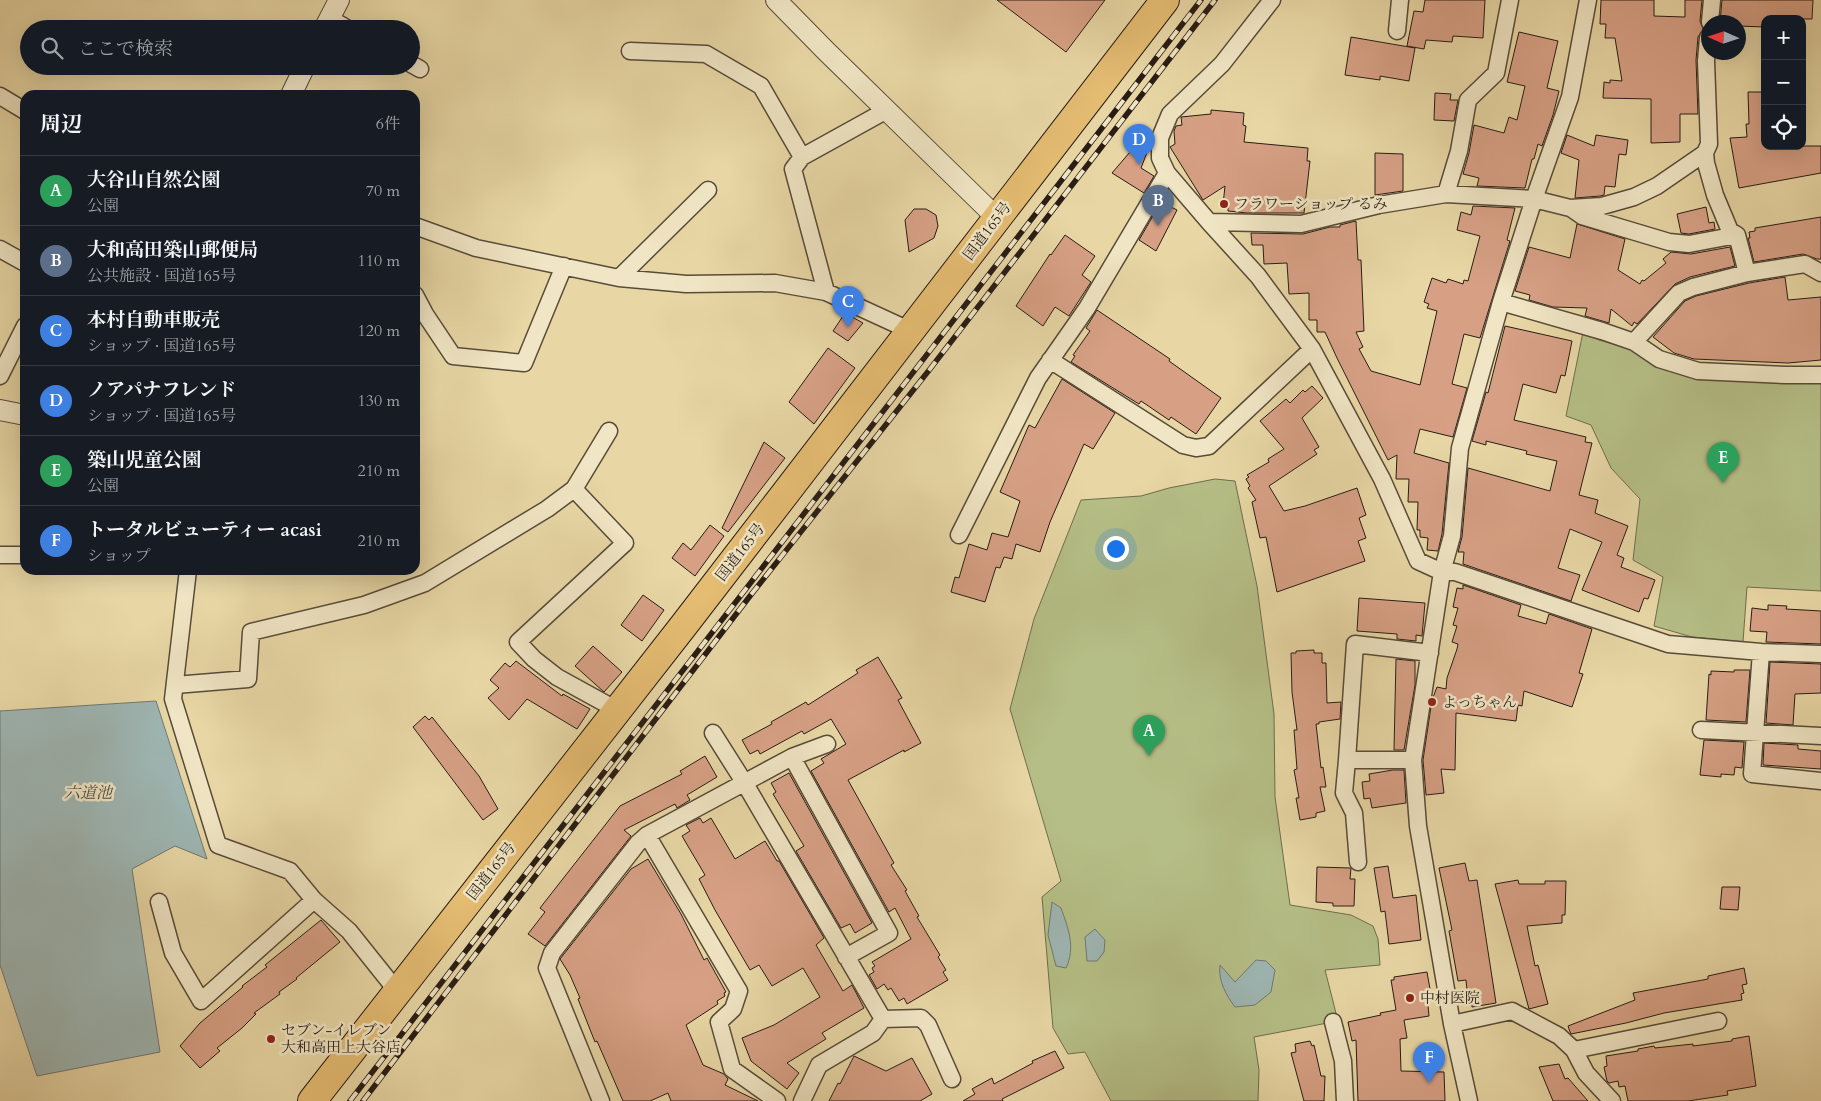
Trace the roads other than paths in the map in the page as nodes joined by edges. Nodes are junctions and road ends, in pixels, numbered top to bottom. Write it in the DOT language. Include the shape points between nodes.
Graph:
graph roads {
  1 [pos="339,0"];
  2 [pos="776,0"];
  3 [pos="1165,0"];
  4 [pos="1272,0"];
  5 [pos="1400,0"];
  6 [pos="1510,0"];
  7 [pos="1588,0"];
  8 [pos="1712,0"];
  9 [pos="1711,15"];
  10 [pos="328,20"];
  11 [pos="1397,31"];
  12 [pos="630,51"];
  13 [pos="1706,60"];
  14 [pos="301,75"];
  15 [pos="293,90"];
  16 [pos="0,96"];
  17 [pos="20,108"];
  18 [pos="888,110"];
  19 [pos="1705,153"];
  20 [pos="802,157"];
  21 [pos="1167,173"];
  22 [pos="708,190"];
  23 [pos="1446,194"];
  24 [pos="1534,199"];
  25 [pos="1570,208"];
  26 [pos="997,218"];
  27 [pos="1210,222"];
  28 [pos="420,228"];
  29 [pos="1737,235"];
  30 [pos="0,249"];
  31 [pos="20,260"];
  32 [pos="564,266"];
  33 [pos="1747,273"];
  34 [pos="1821,273"];
  35 [pos="619,278"];
  36 [pos="826,292"];
  37 [pos="1500,302"];
  38 [pos="420,304"];
  39 [pos="911,331"];
  40 [pos="20,336"];
  41 [pos="1634,342"];
  42 [pos="1312,348"];
  43 [pos="1050,360"];
  44 [pos="1821,375"];
  45 [pos="0,376"];
  46 [pos="0,410"];
  47 [pos="20,414"];
  48 [pos="609,431"];
  49 [pos="574,489"];
  50 [pos="959,536"];
  51 [pos="0,555"];
  52 [pos="20,555"];
  53 [pos="1442,572"];
  54 [pos="187,575"];
  55 [pos="1761,652"];
  56 [pos="1430,653"];
  57 [pos="1821,654"];
  58 [pos="176,685"];
  59 [pos="617,710"];
  60 [pos="1701,730"];
  61 [pos="1756,732"];
  62 [pos="713,733"];
  63 [pos="1821,736"];
  64 [pos="827,744"];
  65 [pos="792,757"];
  66 [pos="1347,760"];
  67 [pos="1413,760"];
  68 [pos="1821,780"];
  69 [pos="744,782"];
  70 [pos="647,835"];
  71 [pos="1358,862"];
  72 [pos="314,900"];
  73 [pos="158,902"];
  74 [pos="846,957"];
  75 [pos="398,991"];
  76 [pos="883,1019"];
  77 [pos="1718,1021"];
  78 [pos="1333,1022"];
  79 [pos="1452,1024"];
  80 [pos="1574,1050"];
  81 [pos="952,1079"];
  82 [pos="1468,1099"];
  83 [pos="312,1101"];
  84 [pos="600,1101"];
  85 [pos="778,1101"];
  86 [pos="802,1101"];
  87 [pos="1345,1101"];
  88 [pos="1612,1101"];
  1 -- 10 [label="street"];
  2 -- 18 [label="street"];
  3 -- 26 [label="highway, 国道165号"];
  4 -- 21 [label="street" via="1222,64 1170,114 1160,138 1160,158"];
  5 -- 11 [label="street"];
  6 -- 23 [label="street" via="1496,73 1468,100 1459,151"];
  7 -- 24 [label="street" via="1570,98"];
  8 -- 9 [label="street"];
  12 -- 20 [label="street" via="706,54 761,86"];
  13 -- 19 [label="street" via="1709,144"];
  14 -- 15 [label="street"];
  16 -- 17 [label="street"];
  18 -- 20 [label="street"];
  18 -- 26 [label="street"];
  19 -- 25 [label="street" via="1658,186 1634,197 1602,206"];
  19 -- 29 [label="street" via="1715,194 1730,231"];
  20 -- 36 [label="street" via="793,169"];
  21 -- 27 [label="street"];
  21 -- 43 [label="street" via="1087,308"];
  22 -- 35 [label="street"];
  23 -- 24 [label="street"];
  23 -- 27 [label="street" via="1378,205 1301,224"];
  24 -- 25 [label="street"];
  24 -- 37 [label="street"];
  25 -- 29 [label="street" via="1582,216 1668,242 1689,244"];
  26 -- 39 [label="highway, 国道165号"];
  27 -- 42 [label="street" via="1258,276"];
  28 -- 32 [label="street" via="476,248"];
  29 -- 33 [label="street"];
  30 -- 31 [label="street"];
  32 -- 35 [label="street"];
  32 -- 38 [label="street" via="524,363 453,356"];
  33 -- 34 [label="street" via="1805,264"];
  33 -- 41 [label="street" via="1693,287 1679,294"];
  35 -- 36 [label="street" via="686,284 775,283"];
  36 -- 39 [label="street"];
  37 -- 41 [label="street"];
  37 -- 53 [label="street" via="1460,448 1452,536"];
  39 -- 59 [label="highway, 国道165号"];
  40 -- 45 [label="street"];
  41 -- 44 [label="street" via="1660,360 1698,371"];
  42 -- 43 [label="street" via="1210,446 1196,448 1183,444"];
  42 -- 53 [label="street" via="1382,479 1418,561"];
  43 -- 50 [label="street"];
  46 -- 47 [label="street"];
  48 -- 49 [label="street"];
  49 -- 58 [label="street" via="547,509 425,583 364,605 251,632 248,679"];
  49 -- 59 [label="street" via="625,543 518,642 557,677"];
  51 -- 52 [label="street"];
  53 -- 55 [label="street" via="1455,572 1668,644"];
  53 -- 56 [label="street"];
  54 -- 58 [label="street"];
  55 -- 57 [label="street"];
  55 -- 61 [label="street"];
  56 -- 66 [label="street" via="1354,644"];
  56 -- 67 [label="street"];
  58 -- 72 [label="street" via="173,699 218,845 290,871"];
  59 -- 75 [label="highway, 国道165号"];
  60 -- 61 [label="street"];
  61 -- 63 [label="street"];
  61 -- 68 [label="street" via="1752,774"];
  62 -- 69 [label="street"];
  64 -- 65 [label="street"];
  65 -- 69 [label="street"];
  65 -- 74 [label="street" via="889,933"];
  66 -- 67 [label="street"];
  66 -- 71 [label="street" via="1344,793 1354,813"];
  67 -- 79 [label="street" via="1418,826"];
  69 -- 70 [label="street"];
  69 -- 74 [label="street"];
  70 -- 84 [label="street" via="552,953 547,968"];
  70 -- 85 [label="street" via="739,991 733,1009 720,1022 732,1069"];
  72 -- 73 [label="street" via="201,1001 173,953"];
  72 -- 75 [label="street" via="349,930"];
  74 -- 76 [label="street"];
  75 -- 83 [label="highway, 国道165号"];
  76 -- 81 [label="street" via="920,1018 928,1026"];
  76 -- 86 [label="street" via="873,1033 819,1065"];
  77 -- 80 [label="street"];
  78 -- 87 [label="street" via="1343,1061"];
  79 -- 80 [label="street" via="1512,1011 1559,1036"];
  79 -- 82 [label="street"];
  80 -- 88 [label="street" via="1586,1073"];
}
